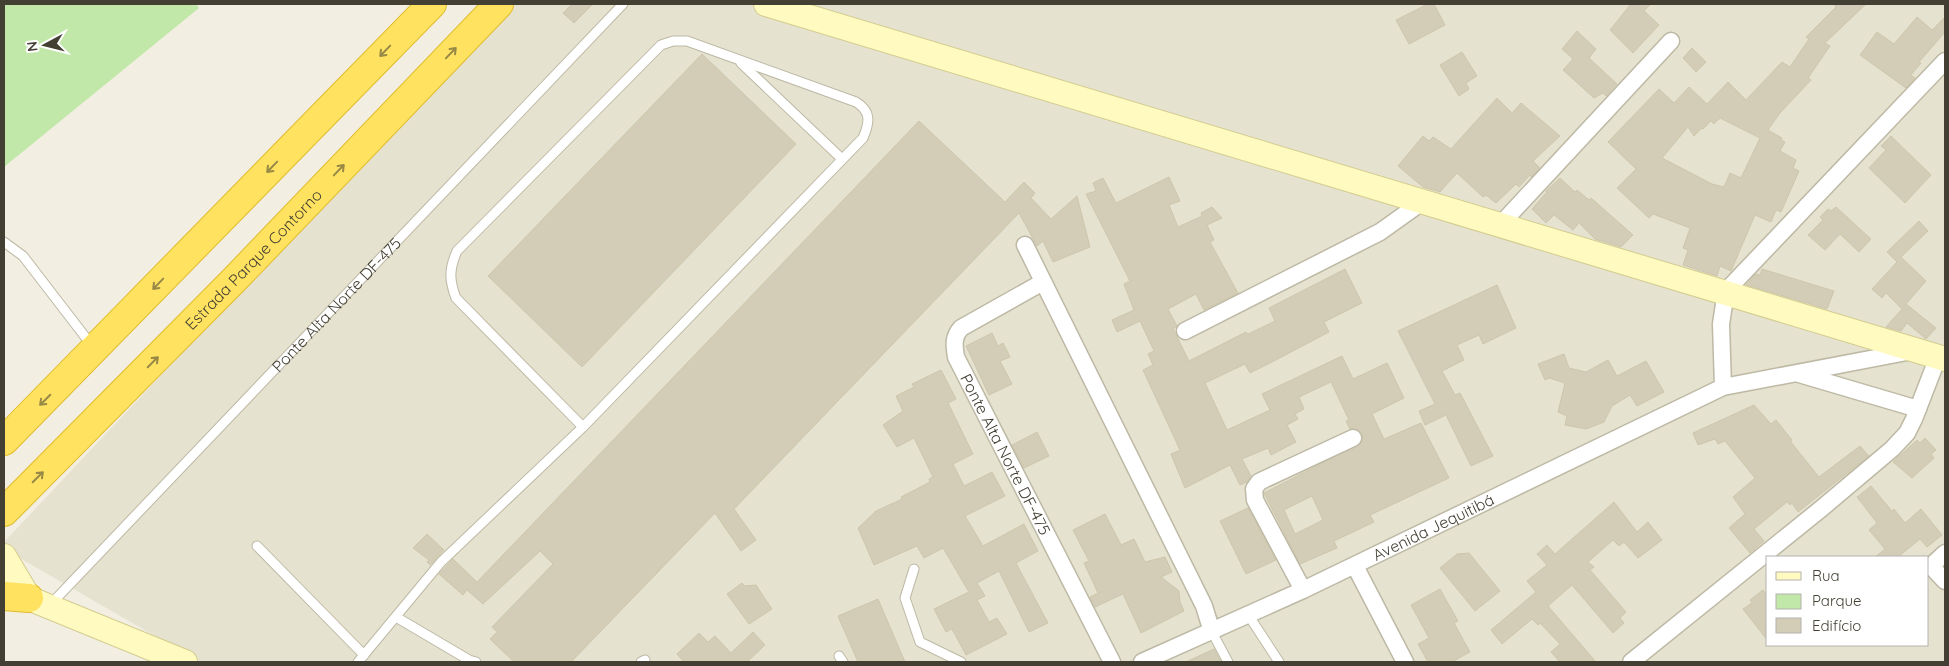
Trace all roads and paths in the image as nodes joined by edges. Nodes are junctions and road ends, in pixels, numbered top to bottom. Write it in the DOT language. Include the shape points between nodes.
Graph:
graph roads {
  1 [pos="432,4"];
  2 [pos="498,4"];
  3 [pos="623,4"];
  4 [pos="766,4"];
  5 [pos="1671,41"];
  6 [pos="737,59"];
  7 [pos="1945,60"];
  8 [pos="842,159"];
  9 [pos="1422,202"];
  10 [pos="1501,224"];
  11 [pos="4,242"];
  12 [pos="1025,245"];
  13 [pos="1043,282"];
  14 [pos="1726,291"];
  15 [pos="1185,331"];
  16 [pos="94,349"];
  17 [pos="1934,355"];
  18 [pos="1796,373"];
  19 [pos="1723,388"];
  20 [pos="1918,409"];
  21 [pos="583,427"];
  22 [pos="1352,438"];
  23 [pos="4,441"];
  24 [pos="4,512"];
  25 [pos="257,546"];
  26 [pos="1945,553"];
  27 [pos="4,556"];
  28 [pos="1355,566"];
  29 [pos="914,569"];
  30 [pos="1945,581"];
  31 [pos="1303,590"];
  32 [pos="22,597"];
  33 [pos="396,616"];
  34 [pos="1249,616"];
  35 [pos="1212,632"];
  36 [pos="361,659"];
  37 [pos="186,662"];
  38 [pos="476,662"];
  39 [pos="961,662"];
  40 [pos="1112,662"];
  41 [pos="1142,662"];
  42 [pos="1228,662"];
  43 [pos="1279,662"];
  44 [pos="1405,662"];
  45 [pos="1631,662"];
  1 -- 16 [label="highway, one-way"];
  24 -- 2 [label="highway, Estrada Parque Contorno, one-way" via="235,280"];
  3 -- 32 [label="lane, Ponte Alta Norte DF-475"];
  4 -- 9 [label="street"];
  5 -- 10 [label="street"];
  6 -- 8 [label="lane"];
  6 -- 8 [label="lane" via="864,107 868,126 863,138"];
  6 -- 21 [label="lane" via="687,41 661,45 457,251 451,264 450,281 456,298"];
  7 -- 14 [label="street"];
  8 -- 21 [label="lane"];
  9 -- 10 [label="street"];
  9 -- 15 [label="street" via="1380,232"];
  10 -- 14 [label="street"];
  11 -- 16 [label="lane" via="22,256"];
  12 -- 13 [label="street"];
  13 -- 35 [label="street" via="1204,606"];
  13 -- 40 [label="street, Ponte Alta Norte DF-475" via="961,328 955,335 954,346 956,357"];
  14 -- 17 [label="street"];
  14 -- 19 [label="street" via="1721,324"];
  16 -- 23 [label="highway, one-way"];
  17 -- 18 [label="street, Avenida Jequitibá"];
  17 -- 20 [label="street"];
  18 -- 19 [label="street, Avenida Jequitibá"];
  18 -- 20 [label="street"];
  19 -- 28 [label="street, Avenida Jequitibá"];
  20 -- 45 [label="street" via="1907,433 1892,448"];
  21 -- 33 [label="lane" via="440,562"];
  22 -- 31 [label="street" via="1265,479 1254,489 1255,500"];
  25 -- 36 [label="lane"];
  26 -- 30 [label="street" via="1931,566"];
  27 -- 32 [label="street"];
  28 -- 31 [label="street, Avenida Jequitibá"];
  28 -- 44 [label="street"];
  29 -- 39 [label="lane" via="905,598 920,642"];
  31 -- 34 [label="street, Avenida Jequitibá"];
  32 -- 37 [label="street"];
  33 -- 36 [label="lane"];
  33 -- 38 [label="lane"];
  34 -- 35 [label="street, Avenida Jequitibá"];
  34 -- 43 [label="lane"];
  35 -- 41 [label="street, Avenida Jequitibá"];
  35 -- 42 [label="lane"];
}
